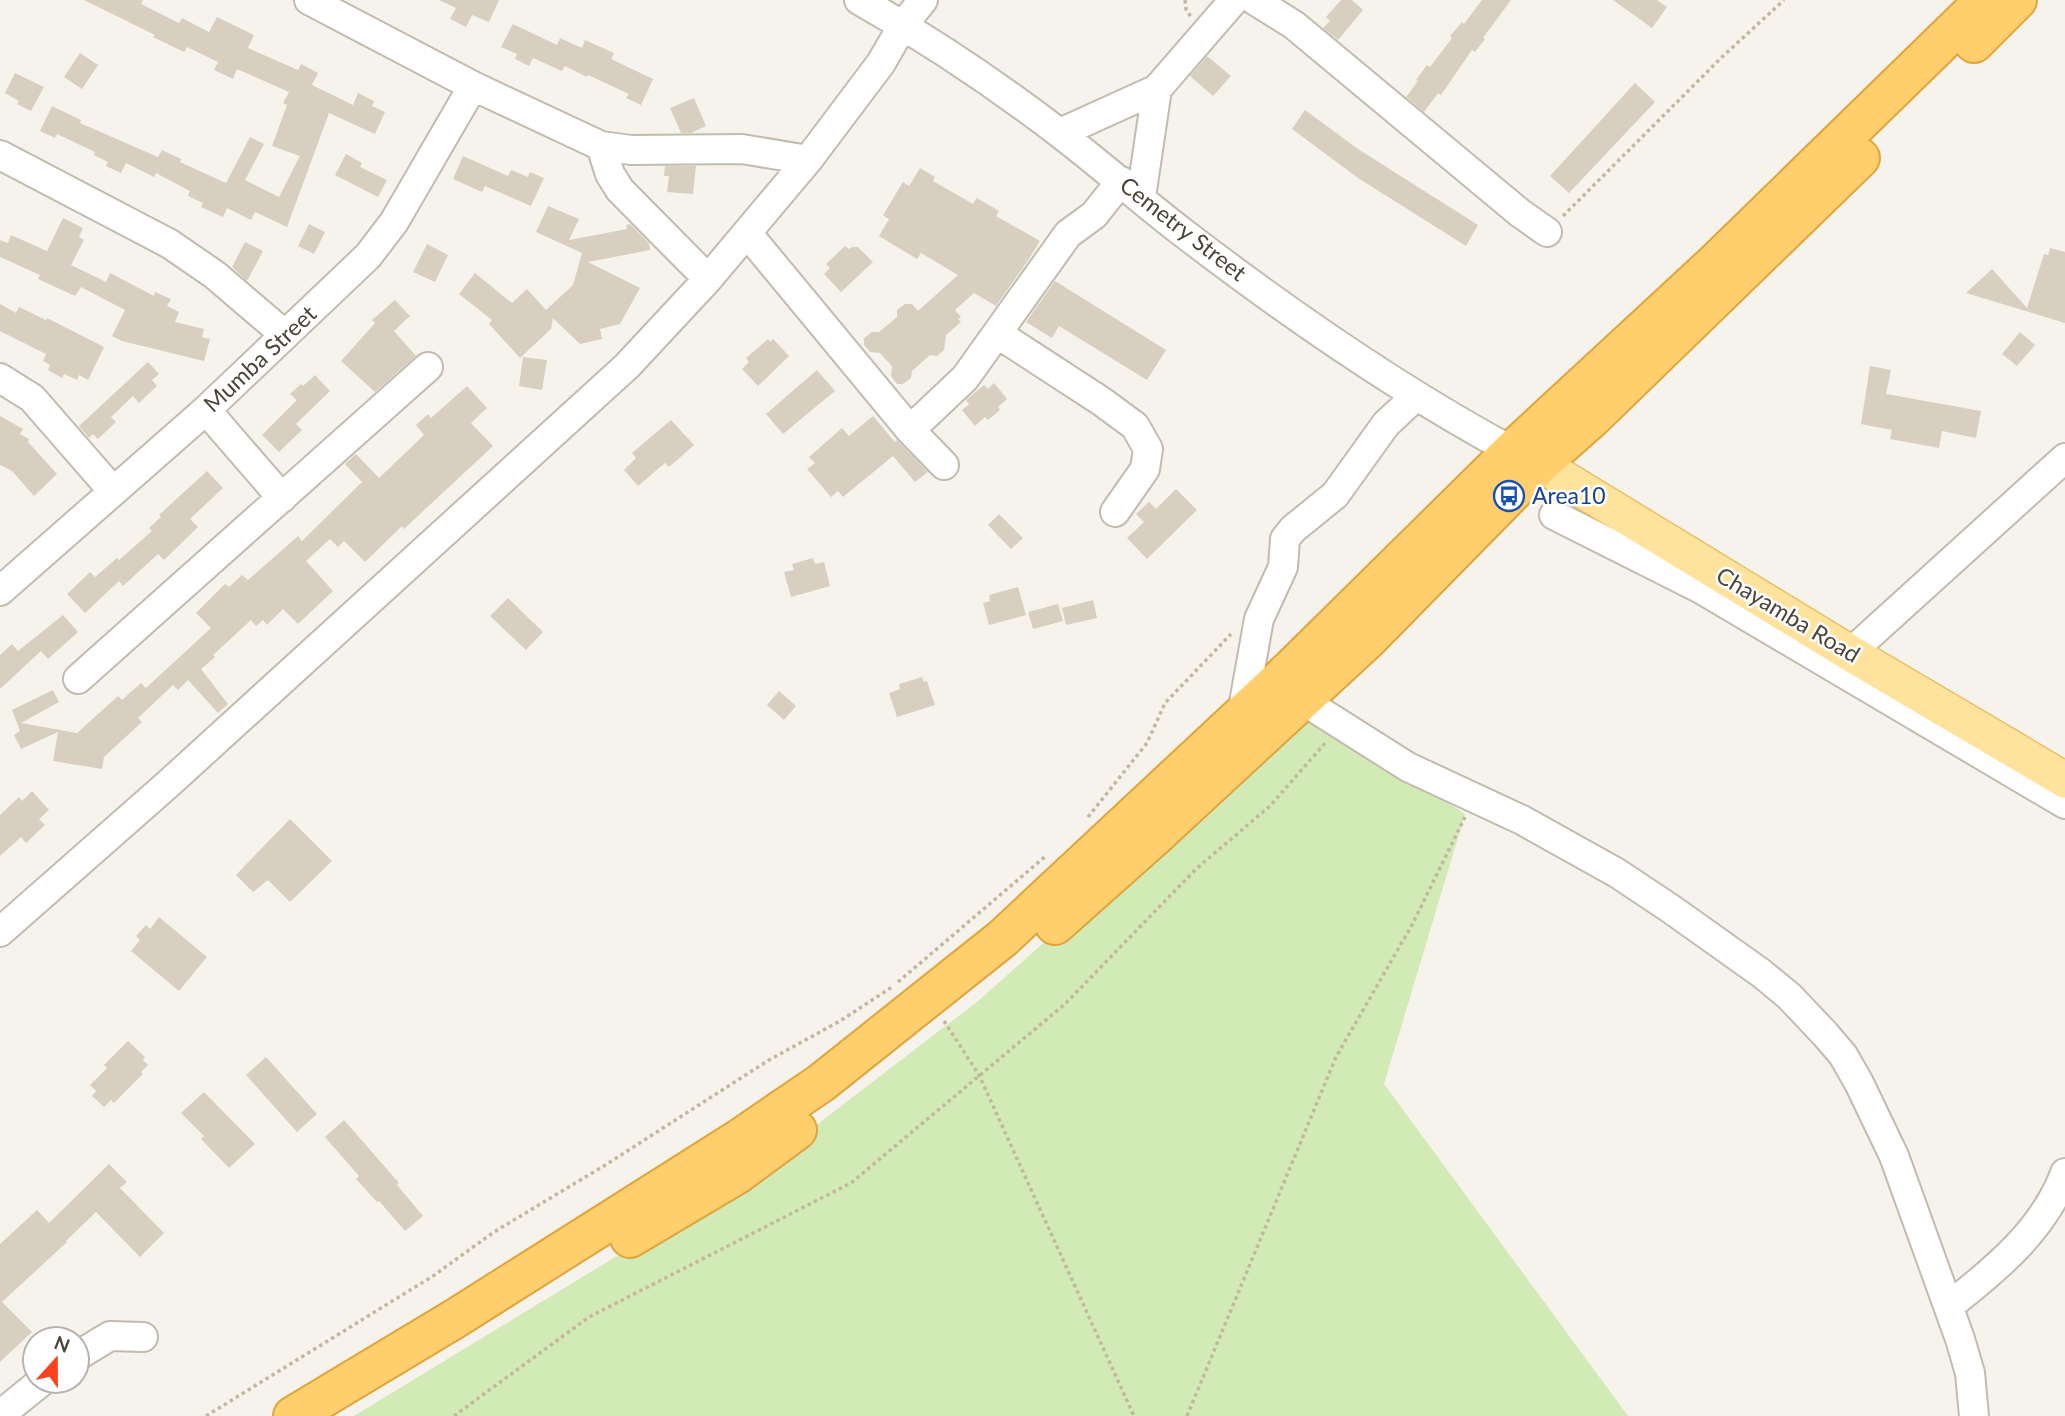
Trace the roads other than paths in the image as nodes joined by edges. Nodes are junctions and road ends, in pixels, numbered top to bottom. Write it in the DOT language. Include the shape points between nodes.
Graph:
graph roads {
  1 [pos="309,0"];
  2 [pos="859,0"];
  3 [pos="923,0"];
  4 [pos="1234,0"];
  5 [pos="1254,0"];
  6 [pos="1985,0"];
  7 [pos="2017,0"];
  8 [pos="903,25"];
  9 [pos="473,86"];
  10 [pos="1157,89"];
  11 [pos="1060,133"];
  12 [pos="601,146"];
  13 [pos="0,155"];
  14 [pos="808,160"];
  15 [pos="1131,189"];
  16 [pos="1547,232"];
  17 [pos="747,233"];
  18 [pos="708,279"];
  19 [pos="998,334"];
  20 [pos="285,335"];
  21 [pos="428,367"];
  22 [pos="0,378"];
  23 [pos="1416,396"];
  24 [pos="206,410"];
  25 [pos="910,430"];
  26 [pos="1526,458"];
  27 [pos="2065,458"];
  28 [pos="944,465"];
  29 [pos="113,491"];
  30 [pos="282,498"];
  31 [pos="1115,512"];
  32 [pos="1553,515"];
  33 [pos="0,591"];
  34 [pos="1850,653"];
  35 [pos="78,679"];
  36 [pos="1301,700"];
  37 [pos="1242,714"];
  38 [pos="2065,780"];
  39 [pos="2065,804"];
  40 [pos="0,932"];
  41 [pos="2065,1173"];
  42 [pos="1948,1306"];
  43 [pos="143,1338"];
  44 [pos="91,1348"];
  45 [pos="25,1395"];
  46 [pos="0,1415"];
  47 [pos="293,1416"];
  48 [pos="336,1416"];
  49 [pos="1974,1416"];
  1 -- 9 [label="street"];
  2 -- 8 [label="street, Cemetry Street"];
  3 -- 8 [label="street"];
  4 -- 10 [label="street"];
  5 -- 16 [label="street" via="1294,25"];
  6 -- 26 [label="highway" via="1713,265"];
  7 -- 26 [label="highway" via="1795,224 1593,417"];
  8 -- 11 [label="street, Cemetry Street"];
  8 -- 14 [label="street" via="881,63"];
  9 -- 12 [label="street"];
  9 -- 20 [label="street, Mumba Street" via="382,240"];
  10 -- 11 [label="street"];
  10 -- 15 [label="street"];
  11 -- 15 [label="street, Cemetry Street"];
  12 -- 14 [label="street" via="742,149"];
  12 -- 18 [label="street" via="620,190"];
  13 -- 20 [label="street" via="170,244 215,275"];
  14 -- 17 [label="street"];
  15 -- 19 [label="street" via="1068,234"];
  15 -- 23 [label="street, Cemetry Street" via="1234,271"];
  17 -- 18 [label="street"];
  17 -- 25 [label="street"];
  18 -- 40 [label="street" via="627,366"];
  19 -- 25 [label="street" via="965,378"];
  19 -- 31 [label="street" via="1135,426 1148,449 1145,469"];
  20 -- 24 [label="street, Mumba Street"];
  21 -- 30 [label="street"];
  22 -- 29 [label="street" via="32,398"];
  23 -- 26 [label="street, Cemetry Street"];
  23 -- 37 [label="street" via="1386,424 1335,495 1285,539 1283,567 1259,619"];
  24 -- 29 [label="street, Mumba Street"];
  24 -- 30 [label="street"];
  25 -- 28 [label="street"];
  26 -- 34 [label="main road, Chayamba Road"];
  26 -- 36 [label="highway" via="1368,638"];
  26 -- 37 [label="highway"];
  27 -- 34 [label="street"];
  29 -- 33 [label="street, Mumba Street"];
  30 -- 35 [label="street"];
  32 -- 39 [label="street" via="1701,589"];
  34 -- 38 [label="main road, Chayamba Road"];
  36 -- 42 [label="street" via="1408,767 1566,844 1671,909 1789,996 1843,1055 1859,1083 1894,1156"];
  36 -- 48 [label="highway" via="1032,946 736,1175"];
  37 -- 47 [label="highway" via="1003,938 821,1083 503,1288"];
  41 -- 42 [label="street" via="2052,1200 2008,1257"];
  42 -- 49 [label="street" via="1970,1373"];
  43 -- 44 [label="street" via="110,1336"];
  45 -- 46 [label="street"];
}
